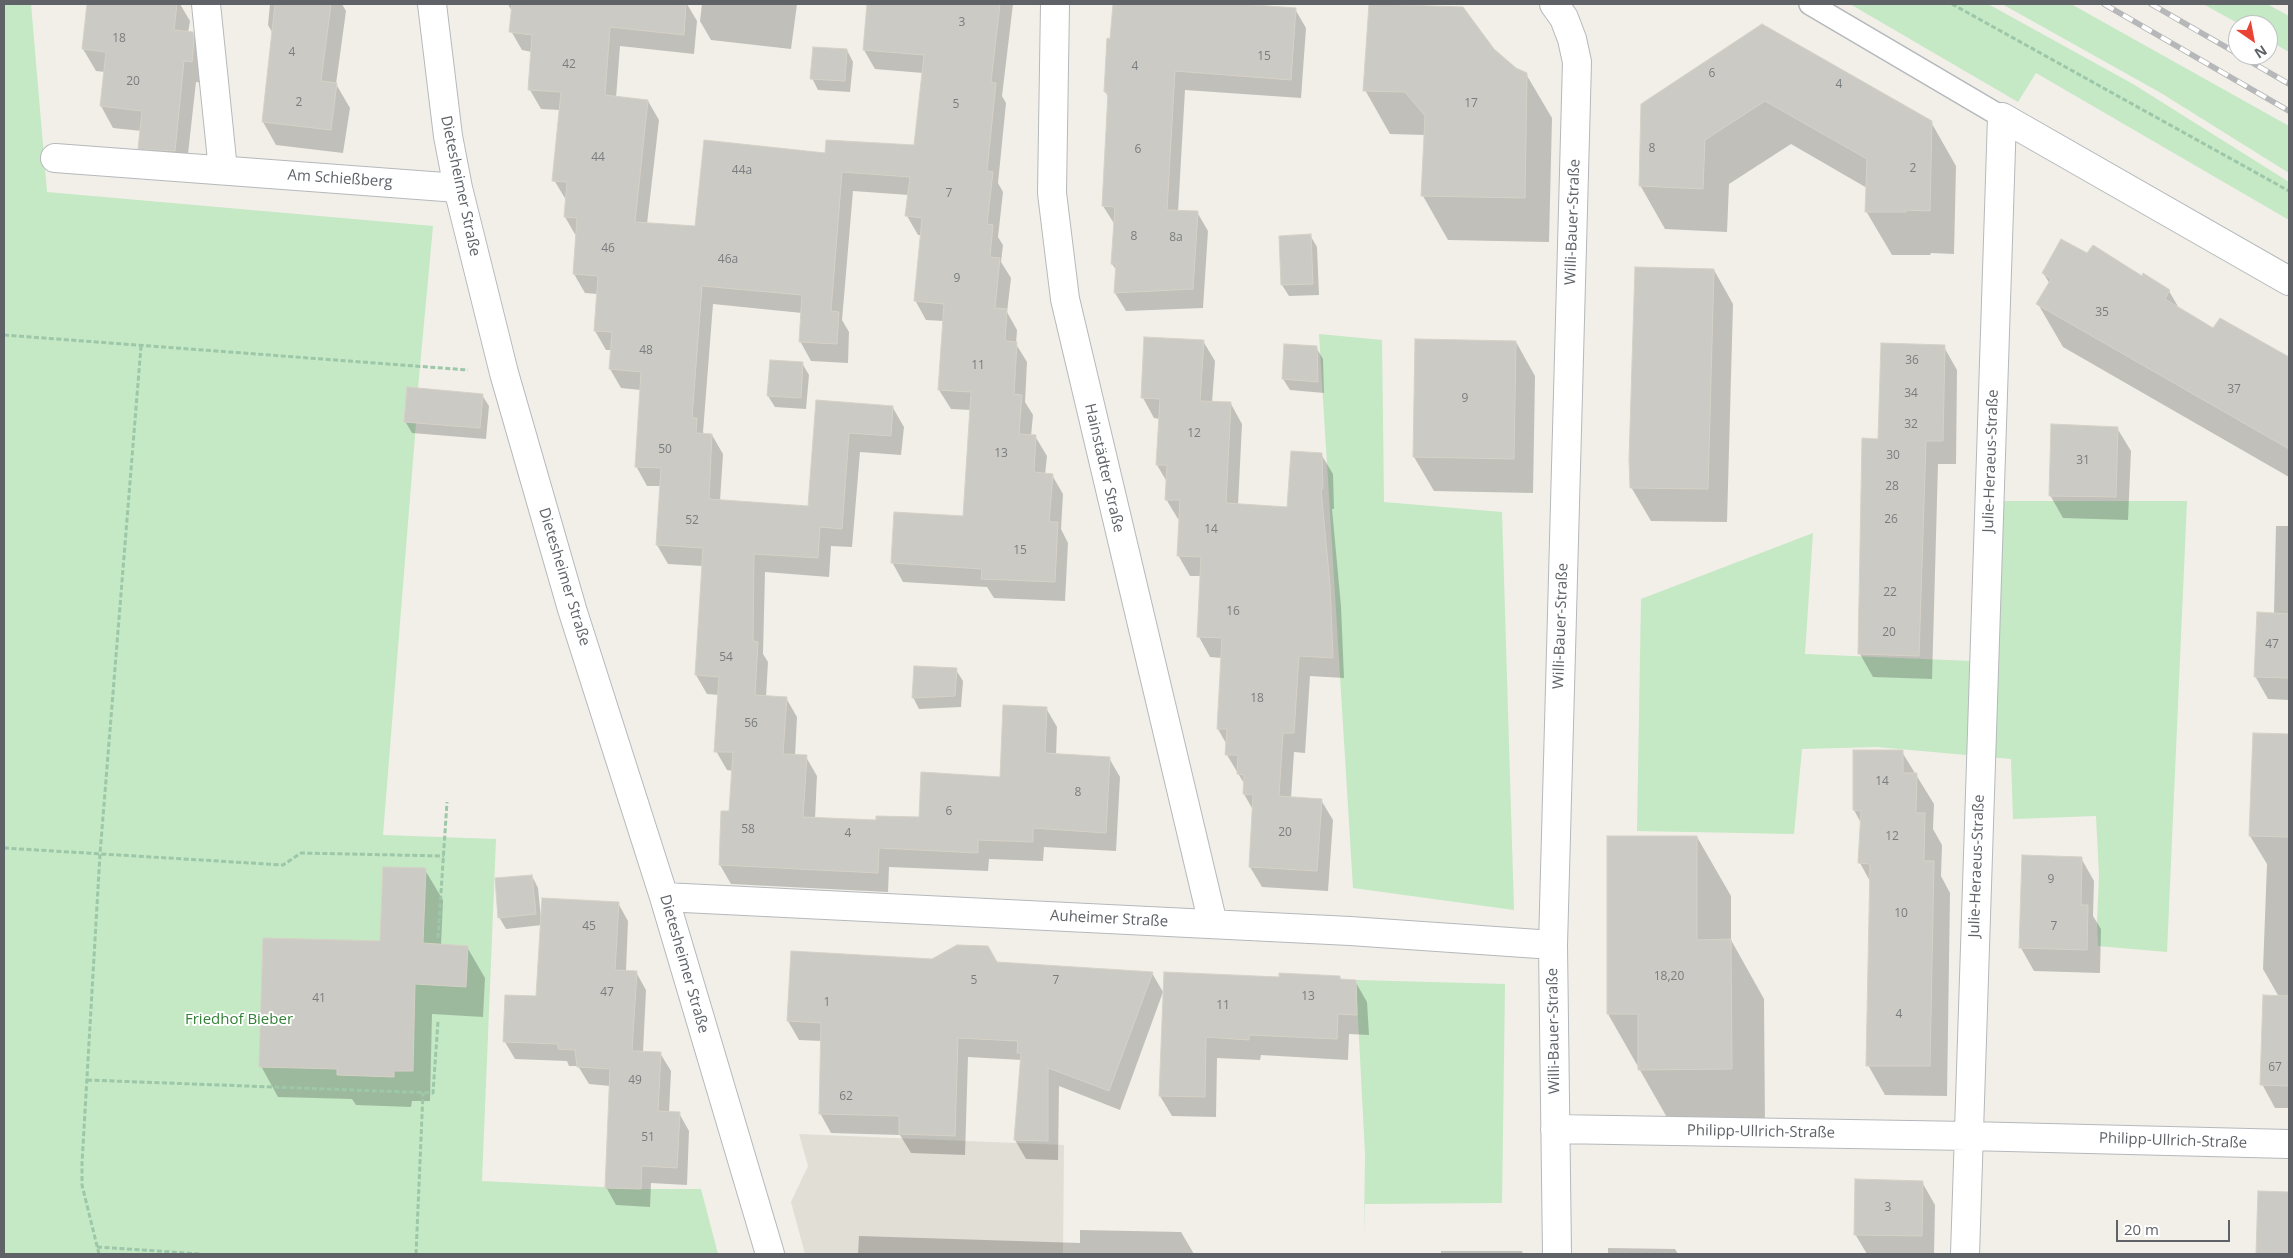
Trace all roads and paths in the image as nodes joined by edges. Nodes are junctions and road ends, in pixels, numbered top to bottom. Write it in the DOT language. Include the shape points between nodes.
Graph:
graph roads {
  1 [pos="206,4"];
  2 [pos="432,4"];
  3 [pos="1055,4"];
  4 [pos="1554,4"];
  5 [pos="1810,4"];
  6 [pos="1952,4"];
  7 [pos="2002,117"];
  8 [pos="55,158"];
  9 [pos="222,170"];
  10 [pos="458,188"];
  11 [pos="2289,191"];
  12 [pos="2289,281"];
  13 [pos="4,336"];
  14 [pos="142,346"];
  15 [pos="504,372"];
  16 [pos="447,802"];
  17 [pos="4,848"];
  18 [pos="100,854"];
  19 [pos="444,856"];
  20 [pos="664,897"];
  21 [pos="1213,924"];
  22 [pos="438,938"];
  23 [pos="1553,945"];
  24 [pos="438,1021"];
  25 [pos="87,1080"];
  26 [pos="424,1092"];
  27 [pos="1555,1129"];
  28 [pos="1968,1136"];
  29 [pos="2289,1144"];
  30 [pos="97,1246"];
  31 [pos="99,1254"];
  32 [pos="201,1254"];
  33 [pos="416,1254"];
  34 [pos="770,1254"];
  35 [pos="1558,1254"];
  36 [pos="1965,1254"];
  1 -- 9 [label="street"];
  2 -- 10 [label="street, Dietesheimer Straße" via="448,136"];
  3 -- 21 [label="street, Hainstädter Straße" via="1052,193 1063,291"];
  4 -- 23 [label="street, Willi-Bauer-Straße" via="1564,18 1577,62"];
  5 -- 7 [label="lane"];
  6 -- 11 [label="path"];
  7 -- 12 [label="street"];
  7 -- 28 [label="street, Julie-Heraeus-Straße"];
  8 -- 9 [label="street, Am Schießberg"];
  9 -- 10 [label="street, Am Schießberg"];
  10 -- 15 [label="street, Dietesheimer Straße"];
  13 -- 14 [label="path"];
  14 -- 15 [label="path"];
  14 -- 18 [label="path"];
  15 -- 20 [label="street, Dietesheimer Straße" via="572,609"];
  16 -- 19 [label="path"];
  17 -- 18 [label="path"];
  18 -- 19 [label="path" via="283,865 301,853"];
  18 -- 25 [label="path"];
  19 -- 22 [label="path"];
  20 -- 21 [label="street, Auheimer Straße"];
  20 -- 34 [label="street, Dietesheimer Straße"];
  21 -- 23 [label="street, Auheimer Straße"];
  23 -- 27 [label="street, Willi-Bauer-Straße"];
  24 -- 26 [label="path" via="433,1093"];
  25 -- 26 [label="path"];
  25 -- 30 [label="path" via="82,1185"];
  26 -- 33 [label="path"];
  27 -- 28 [label="street, Philipp-Ullrich-Straße"];
  27 -- 35 [label="street, Willi-Bauer-Straße"];
  28 -- 29 [label="street, Philipp-Ullrich-Straße"];
  28 -- 36 [label="street"];
  30 -- 31 [label="path"];
  30 -- 32 [label="path"];
}
